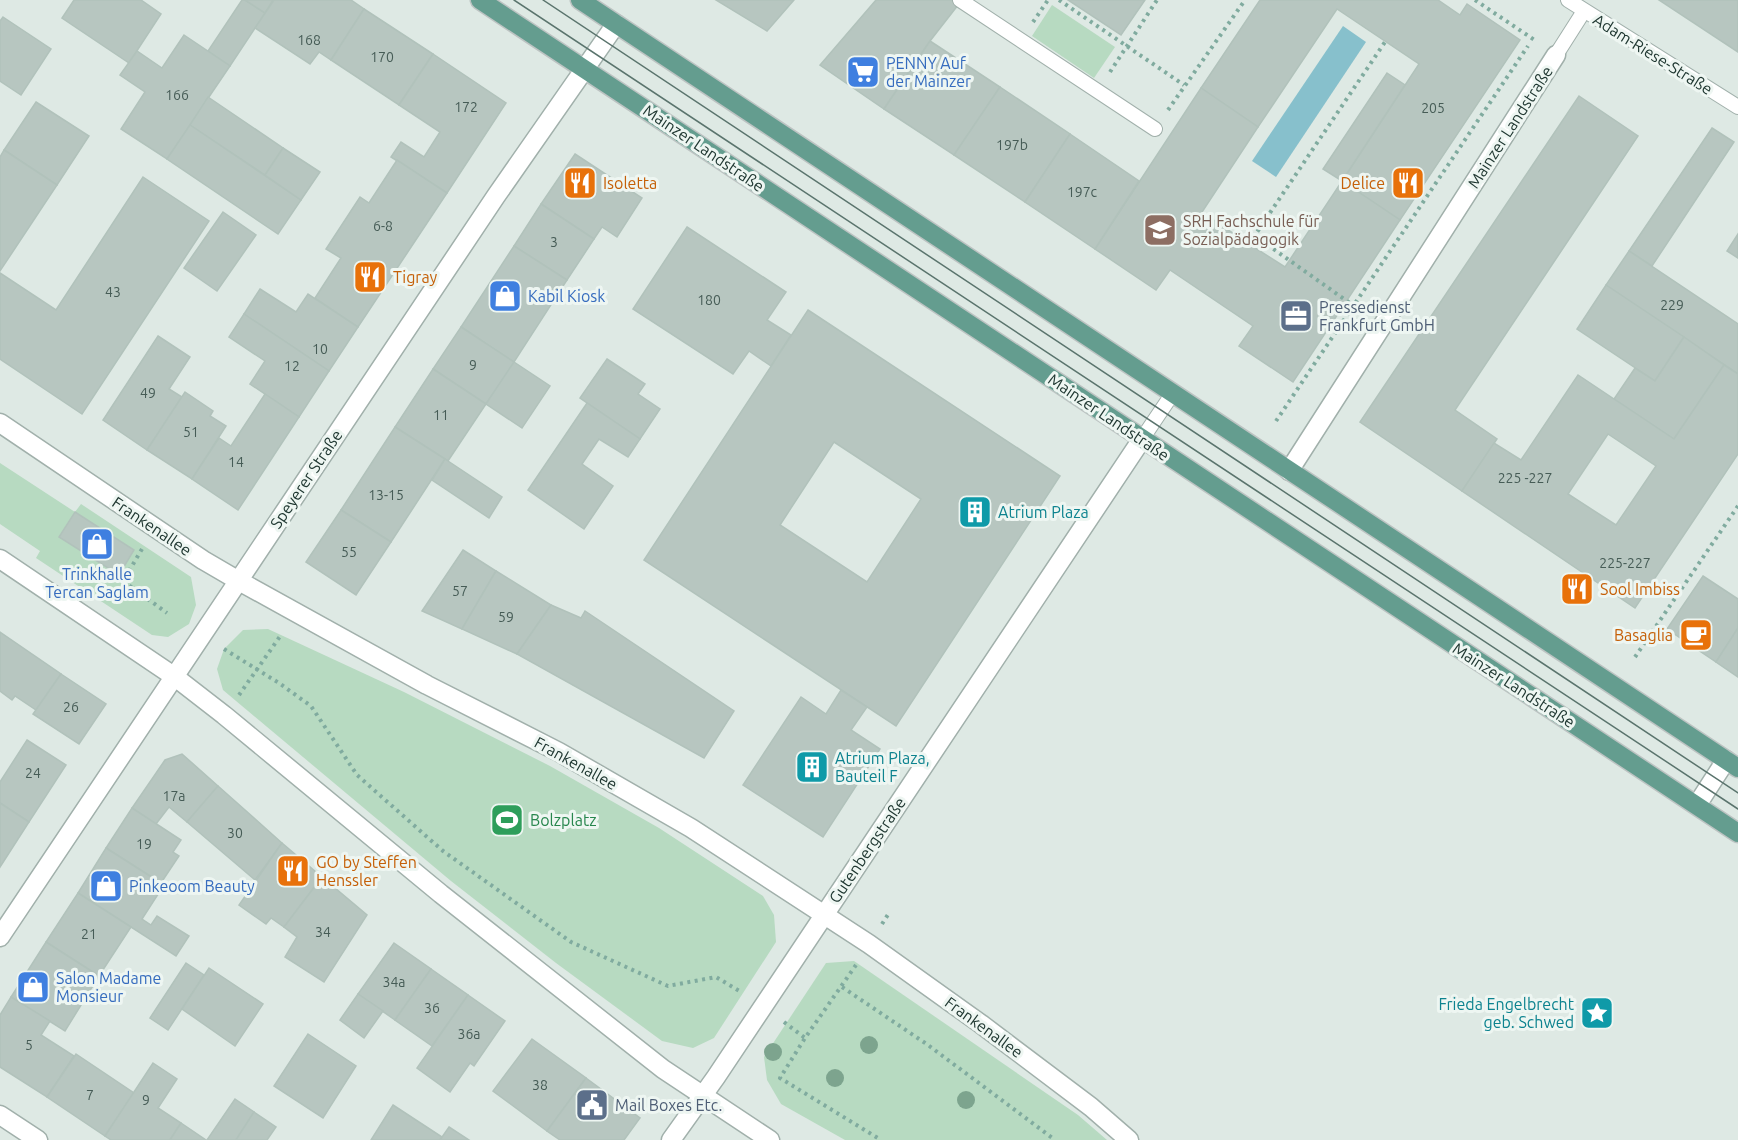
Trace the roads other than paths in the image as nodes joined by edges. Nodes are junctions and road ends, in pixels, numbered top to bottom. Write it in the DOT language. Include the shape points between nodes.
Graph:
graph roads {
  1 [pos="480,0"];
  2 [pos="580,0"];
  3 [pos="960,0"];
  4 [pos="1568,0"];
  5 [pos="1584,11"];
  6 [pos="616,24"];
  7 [pos="1556,55"];
  8 [pos="584,69"];
  9 [pos="1738,107"];
  10 [pos="1155,129"];
  11 [pos="1173,393"];
  12 [pos="0,423"];
  13 [pos="1142,439"];
  14 [pos="1289,471"];
  15 [pos="0,559"];
  16 [pos="239,581"];
  17 [pos="175,677"];
  18 [pos="1732,764"];
  19 [pos="1696,805"];
  20 [pos="1738,833"];
  21 [pos="824,914"];
  22 [pos="0,938"];
  23 [pos="703,1096"];
  24 [pos="0,1114"];
  25 [pos="38,1140"];
  26 [pos="670,1140"];
  27 [pos="770,1140"];
  28 [pos="1129,1140"];
  1 -- 8 [label="main road, Mainzer Landstraße"];
  2 -- 6 [label="main road"];
  3 -- 10 [label="lane"];
  4 -- 5 [label="lane, Adam-Riese-Straße"];
  5 -- 7 [label="lane"];
  5 -- 9 [label="lane, Adam-Riese-Straße"];
  6 -- 8 [label="street, Speyerer Straße"];
  6 -- 11 [label="main road"];
  7 -- 14 [label="street, Mainzer Landstraße"];
  8 -- 13 [label="main road, Mainzer Landstraße"];
  8 -- 16 [label="street, Speyerer Straße"];
  11 -- 13 [label="lane"];
  11 -- 14 [label="main road"];
  12 -- 16 [label="street, Frankenallee"];
  13 -- 19 [label="main road, Mainzer Landstraße"];
  13 -- 21 [label="street, Gutenbergstraße"];
  14 -- 18 [label="main road"];
  15 -- 17 [label="street"];
  16 -- 17 [label="street, Speyerer Straße"];
  16 -- 21 [label="street, Frankenallee" via="559,752 691,828"];
  17 -- 22 [label="street, Speyerer Straße"];
  17 -- 23 [label="street" via="449,901"];
  18 -- 19 [label="street"];
  19 -- 20 [label="main road, Mainzer Landstraße"];
  21 -- 23 [label="street, Gutenbergstraße"];
  21 -- 28 [label="street, Frankenallee" via="981,1024"];
  23 -- 26 [label="street, Gutenbergstraße"];
  23 -- 27 [label="street"];
  24 -- 25 [label="street"];
}
